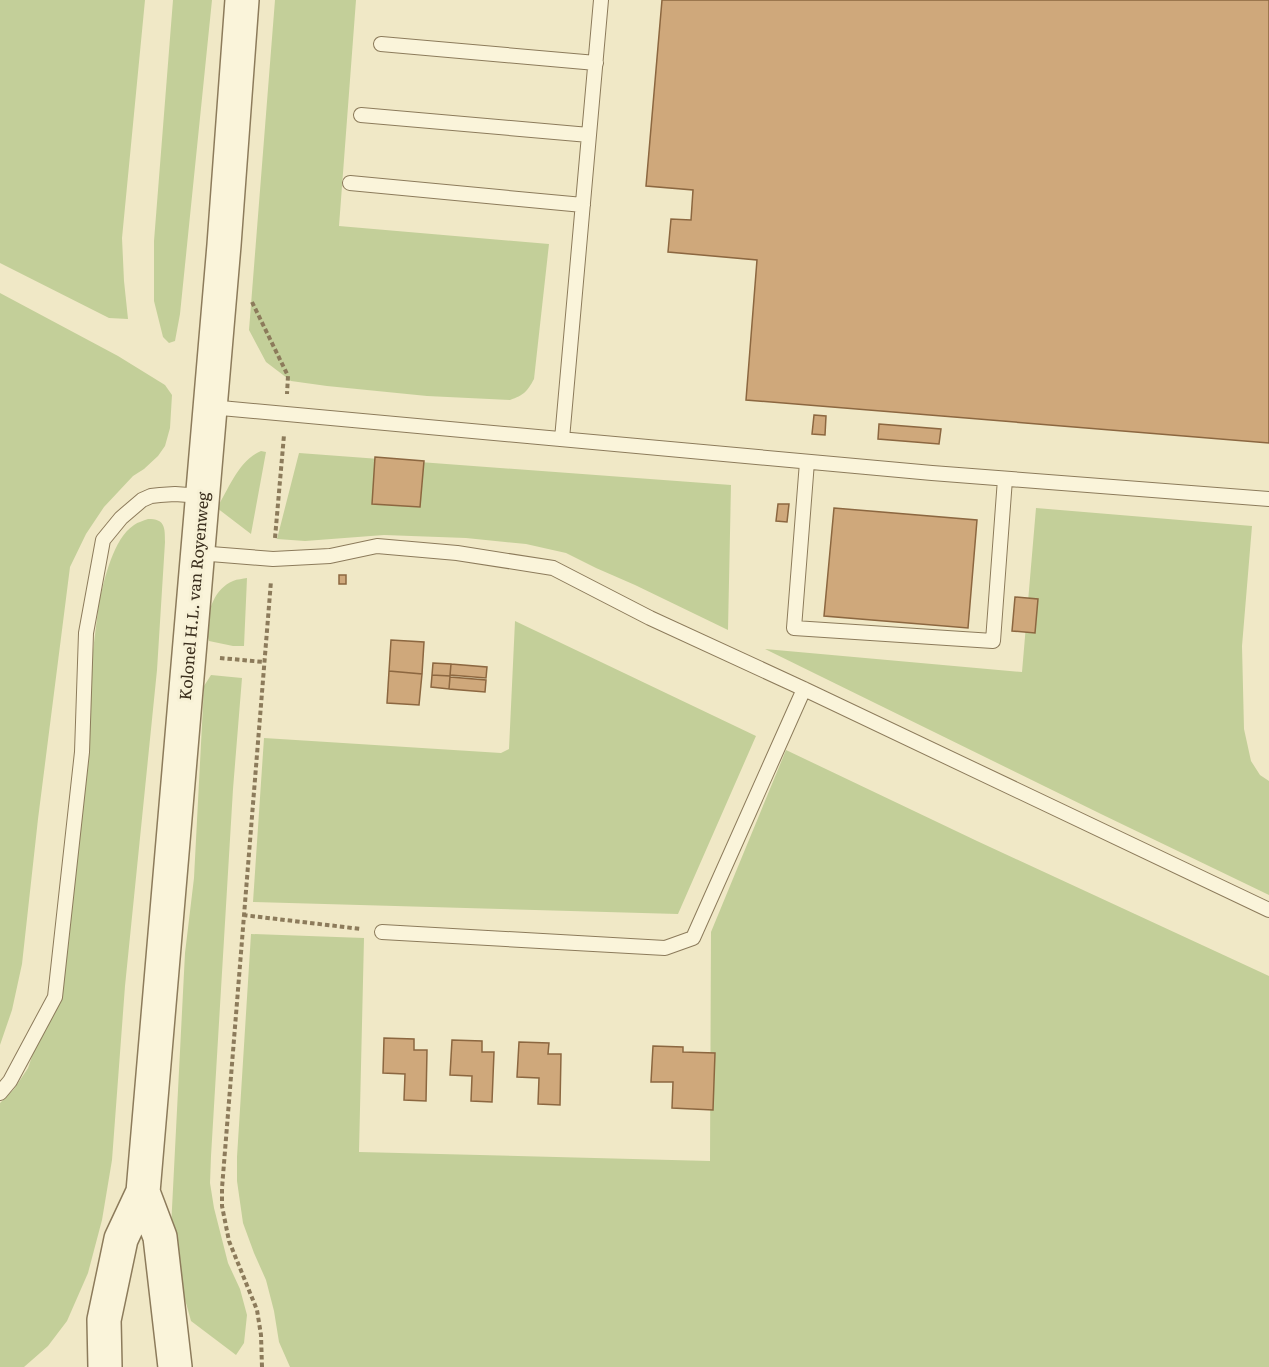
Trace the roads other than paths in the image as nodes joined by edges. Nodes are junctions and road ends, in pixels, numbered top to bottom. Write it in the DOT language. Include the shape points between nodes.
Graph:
graph roads {
  1 [pos="242,0"];
  2 [pos="601,0"];
  3 [pos="381,44"];
  4 [pos="596,63"];
  5 [pos="362,115"];
  6 [pos="590,135"];
  7 [pos="350,183"];
  8 [pos="583,205"];
  9 [pos="210,407"];
  10 [pos="562,439"];
  11 [pos="807,462"];
  12 [pos="1005,479"];
  13 [pos="202,496"];
  14 [pos="1269,499"];
  15 [pos="198,553"];
  16 [pos="804,689"];
  17 [pos="1269,910"];
  18 [pos="382,932"];
  19 [pos="0,1093"];
  20 [pos="144,1192"];
  21 [pos="105,1367"];
  22 [pos="175,1367"];
  1 -- 9 [label="street, Kolonel H.L. van Royenweg"];
  2 -- 4 [label="lane"];
  3 -- 4 [label="lane"];
  4 -- 6 [label="lane"];
  5 -- 6 [label="lane"];
  6 -- 8 [label="lane"];
  7 -- 8 [label="lane"];
  8 -- 10 [label="lane"];
  9 -- 10 [label="lane"];
  9 -- 13 [label="street, Kolonel H.L. van Royenweg"];
  10 -- 11 [label="lane"];
  11 -- 12 [label="lane"];
  11 -- 12 [label="lane" via="794,628 993,641"];
  12 -- 14 [label="lane"];
  13 -- 15 [label="street, Kolonel H.L. van Royenweg"];
  13 -- 19 [label="lane" via="175,494 142,500 103,540 86,633 82,752 55,997"];
  15 -- 16 [label="lane" via="273,559 330,556 377,546 553,568"];
  15 -- 20 [label="street, Kolonel H.L. van Royenweg"];
  16 -- 17 [label="lane"];
  16 -- 18 [label="lane" via="693,938 665,948"];
  20 -- 21 [label="street, Kolonel H.L. van Royenweg" via="118,1251 104,1320"];
  20 -- 22 [label="street, Kolonel H.L. van Royenweg" via="160,1237"];
}
